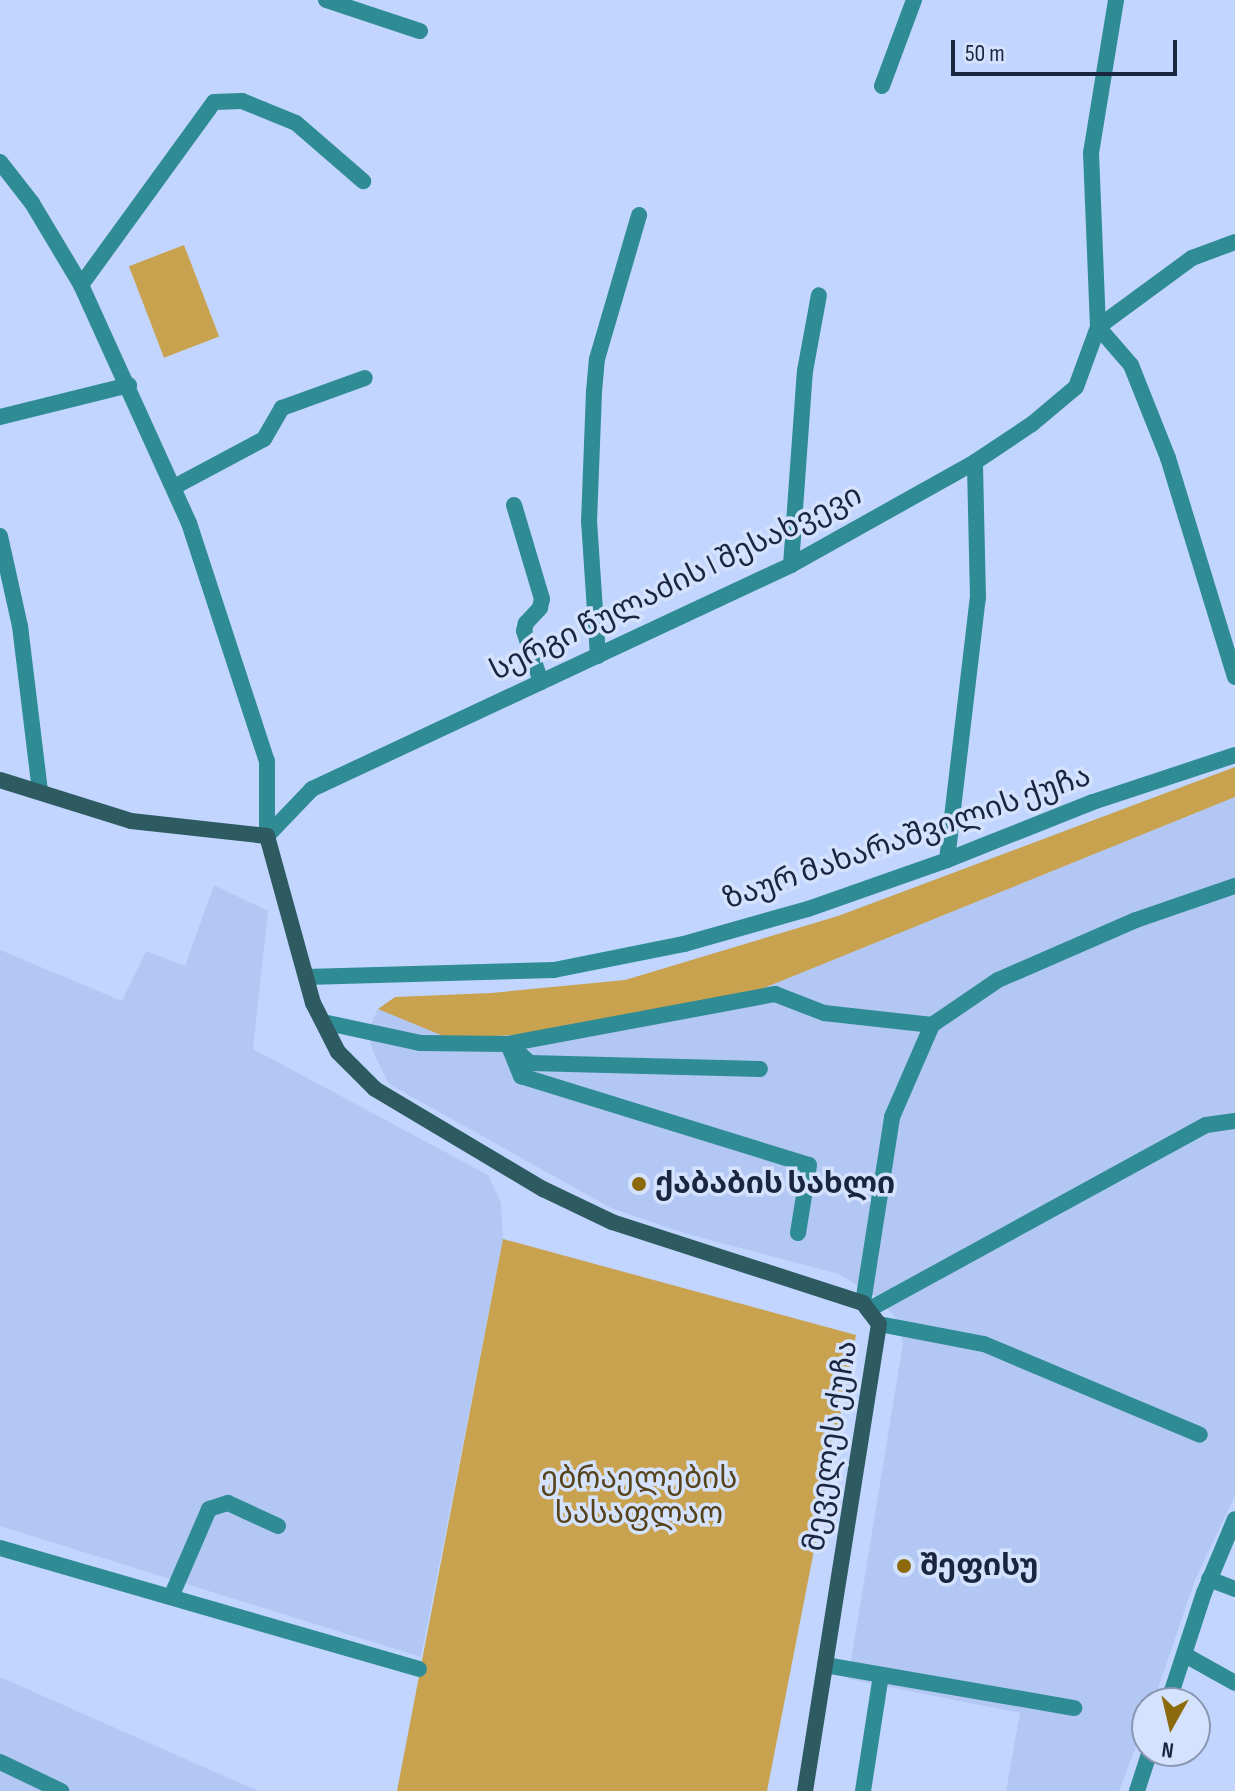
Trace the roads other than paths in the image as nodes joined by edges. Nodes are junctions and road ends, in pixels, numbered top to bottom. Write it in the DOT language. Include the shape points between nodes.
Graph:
graph roads {
  1 [pos="326,0"];
  2 [pos="914,0"];
  3 [pos="1116,0"];
  4 [pos="420,31"];
  5 [pos="882,86"];
  6 [pos="0,162"];
  7 [pos="363,181"];
  8 [pos="639,215"];
  9 [pos="1235,242"];
  10 [pos="81,285"];
  11 [pos="819,295"];
  12 [pos="1098,327"];
  13 [pos="365,378"];
  14 [pos="129,385"];
  15 [pos="0,417"];
  16 [pos="975,462"];
  17 [pos="174,487"];
  18 [pos="514,505"];
  19 [pos="0,536"];
  20 [pos="791,565"];
  21 [pos="598,656"];
  22 [pos="1235,677"];
  23 [pos="541,682"];
  24 [pos="1235,755"];
  25 [pos="0,780"];
  26 [pos="40,792"];
  27 [pos="267,836"];
  28 [pos="947,860"];
  29 [pos="1235,886"];
  30 [pos="306,977"];
  31 [pos="323,1022"];
  32 [pos="932,1025"];
  33 [pos="508,1044"];
  34 [pos="760,1069"];
  35 [pos="1235,1121"];
  36 [pos="798,1233"];
  37 [pos="866,1307"];
  38 [pos="879,1324"];
  39 [pos="1200,1435"];
  40 [pos="1235,1519"];
  41 [pos="278,1526"];
  42 [pos="0,1548"];
  43 [pos="1209,1579"];
  44 [pos="1235,1589"];
  45 [pos="171,1597"];
  46 [pos="1185,1655"];
  47 [pos="825,1665"];
  48 [pos="419,1669"];
  49 [pos="881,1675"];
  50 [pos="1235,1683"];
  51 [pos="1174,1687"];
  52 [pos="1074,1708"];
  53 [pos="0,1762"];
  54 [pos="1145,1767"];
  55 [pos="61,1791"];
  56 [pos="805,1791"];
  57 [pos="863,1791"];
  58 [pos="1137,1791"];
  1 -- 4 [label="street"];
  2 -- 5 [label="street"];
  3 -- 12 [label="street" via="1091,153"];
  6 -- 10 [label="street" via="32,203"];
  7 -- 10 [label="street" via="296,123 242,101 214,102"];
  8 -- 21 [label="street" via="597,359 589,522"];
  9 -- 12 [label="street" via="1192,258"];
  10 -- 14 [label="street"];
  11 -- 20 [label="street" via="805,371"];
  12 -- 16 [label="street, სერგი წულაძის I შესახვევი" via="1076,387"];
  12 -- 22 [label="street" via="1131,365 1168,458"];
  13 -- 17 [label="street" via="282,408 264,439"];
  14 -- 15 [label="street"];
  14 -- 17 [label="street"];
  16 -- 20 [label="street, სერგი წულაძის I შესახვევი"];
  16 -- 28 [label="street" via="978,598"];
  17 -- 27 [label="street" via="267,761"];
  18 -- 23 [label="street" via="542,599 524,631"];
  19 -- 26 [label="street" via="20,626"];
  20 -- 21 [label="street, სერგი წულაძის I შესახვევი"];
  21 -- 23 [label="street, სერგი წულაძის I შესახვევი"];
  23 -- 27 [label="street, სერგი წულაძის I შესახვევი" via="312,789"];
  24 -- 28 [label="street, ზაურ მახარაშვილის ქუჩა" via="1093,802"];
  25 -- 26 [label="street"];
  26 -- 27 [label="street" via="131,821"];
  27 -- 30 [label="street, მეველეს ქუჩა"];
  28 -- 30 [label="street, ზაურ მახარაშვილის ქუჩა" via="808,909 684,944 554,970"];
  29 -- 32 [label="street" via="1136,920 998,980"];
  30 -- 31 [label="street, მეველეს ქუჩა"];
  31 -- 33 [label="street" via="420,1043"];
  31 -- 37 [label="street, მეველეს ქუჩა" via="338,1052 375,1089 543,1189 612,1222"];
  32 -- 33 [label="street" via="824,1013 775,994"];
  32 -- 37 [label="street" via="892,1117"];
  33 -- 34 [label="street" via="530,1063"];
  33 -- 36 [label="street" via="521,1076 809,1165"];
  35 -- 37 [label="street" via="1206,1125"];
  37 -- 38 [label="street, მეველეს ქუჩა"];
  38 -- 39 [label="street" via="984,1344"];
  38 -- 47 [label="street, მეველეს ქუჩა"];
  40 -- 43 [label="street"];
  41 -- 45 [label="street" via="228,1503 209,1509"];
  42 -- 45 [label="street"];
  43 -- 44 [label="street"];
  43 -- 46 [label="street"];
  45 -- 48 [label="street"];
  46 -- 50 [label="street"];
  46 -- 51 [label="street"];
  47 -- 49 [label="street"];
  47 -- 56 [label="street, მეველეს ქუჩა"];
  49 -- 52 [label="street"];
  49 -- 57 [label="street"];
  53 -- 55 [label="street"];
  54 -- 58 [label="street"];
}
